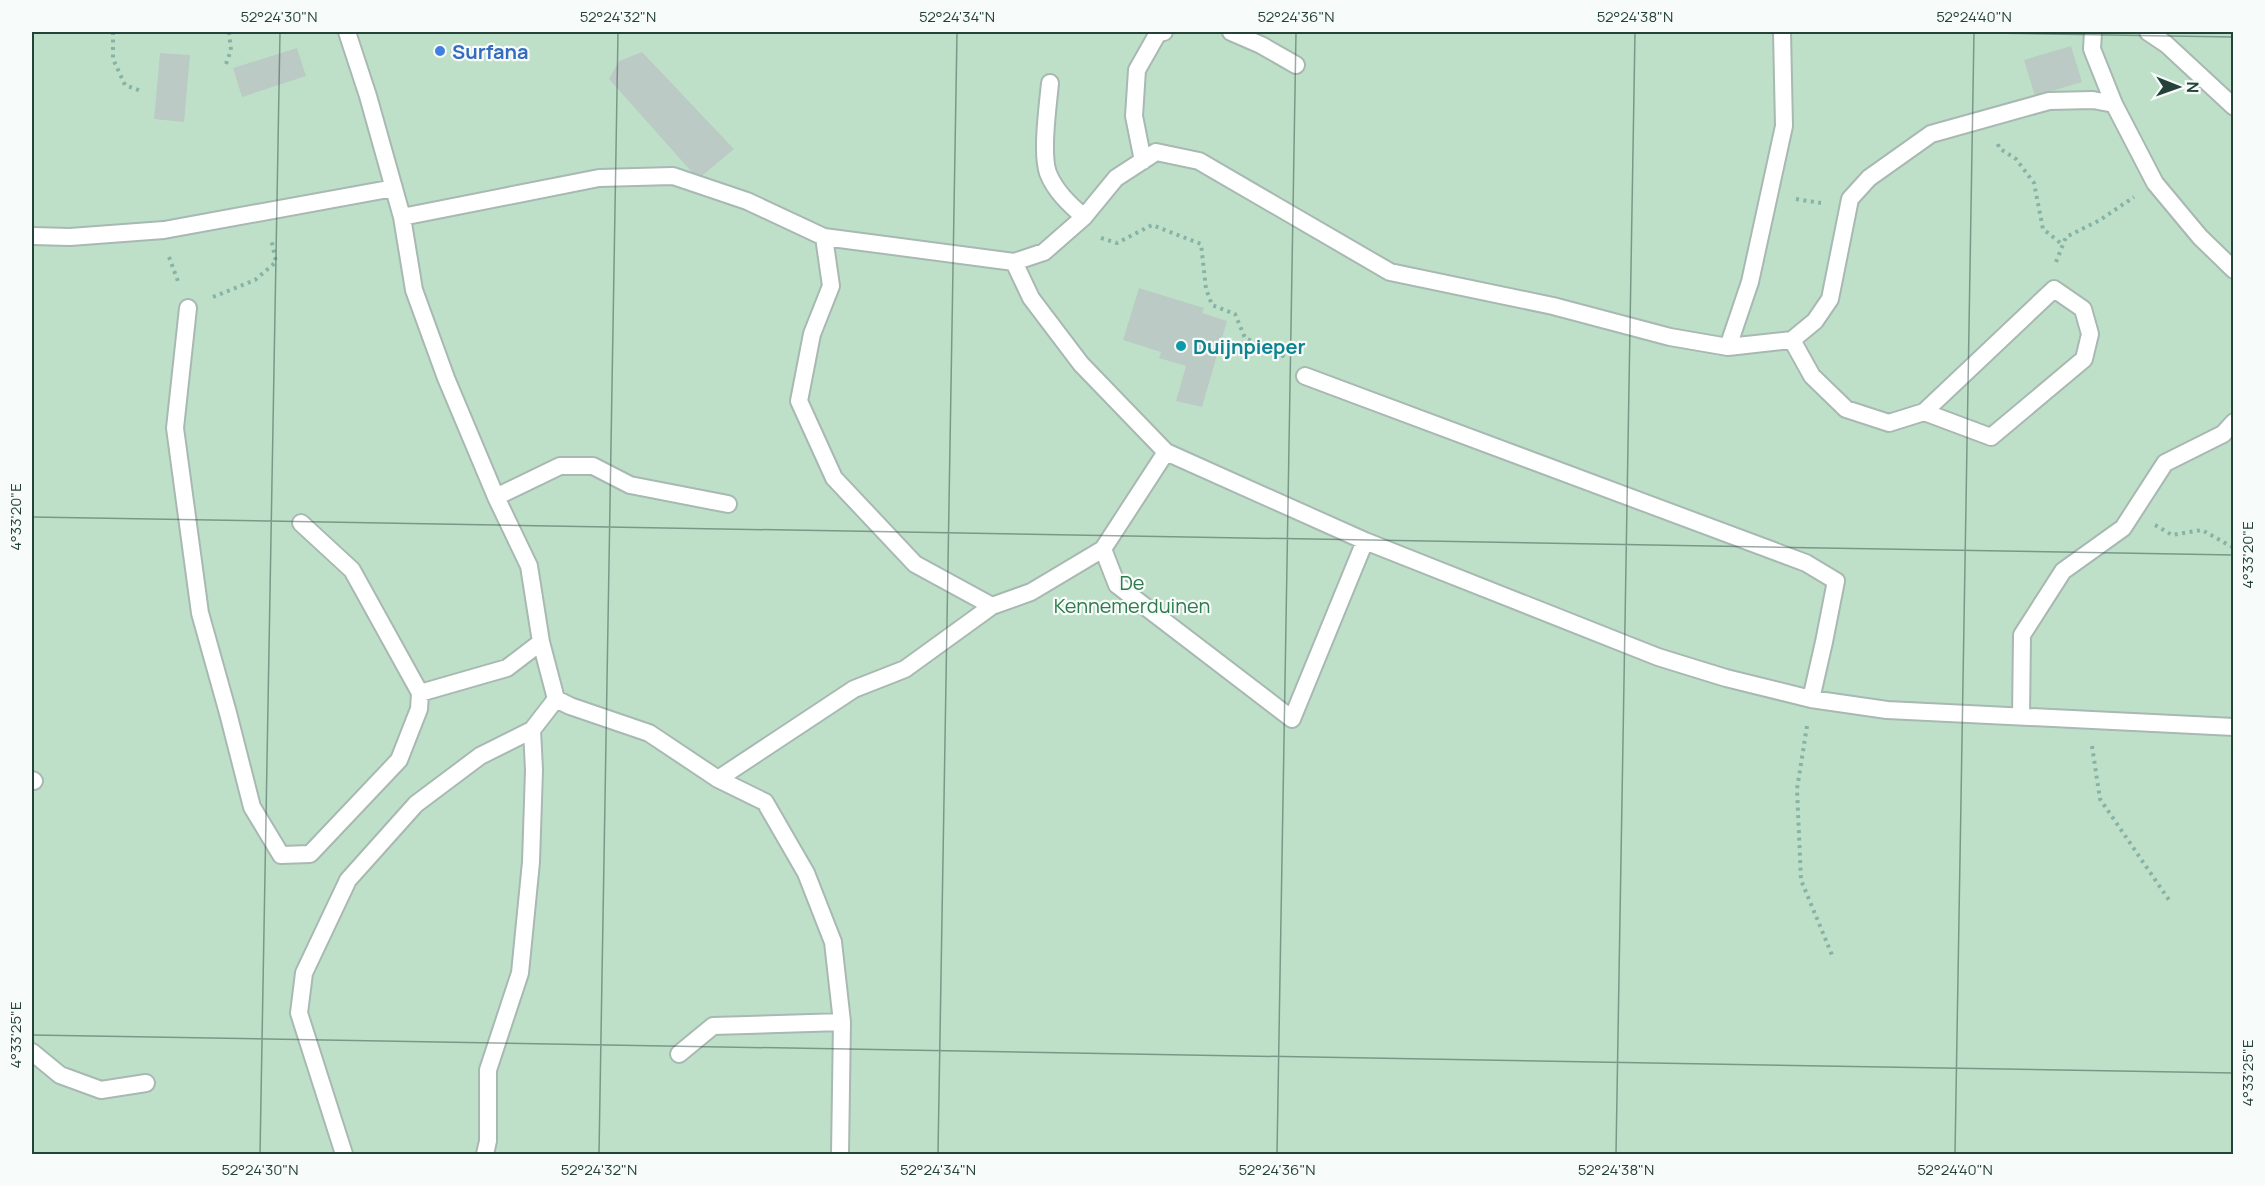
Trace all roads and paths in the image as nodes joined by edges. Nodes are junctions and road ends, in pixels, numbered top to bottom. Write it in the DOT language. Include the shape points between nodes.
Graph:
graph roads {
  1 [pos="113,32"];
  2 [pos="229,32"];
  3 [pos="347,32"];
  4 [pos="1164,32"];
  5 [pos="1231,32"];
  6 [pos="1782,32"];
  7 [pos="2093,32"];
  8 [pos="2148,32"];
  9 [pos="226,64"];
  10 [pos="1296,65"];
  11 [pos="1050,83"];
  12 [pos="141,92"];
  13 [pos="2114,104"];
  14 [pos="2234,107"];
  15 [pos="1992,117"];
  16 [pos="1143,161"];
  17 [pos="2155,183"];
  18 [pos="394,188"];
  19 [pos="1769,193"];
  20 [pos="1848,207"];
  21 [pos="266,210"];
  22 [pos="402,216"];
  23 [pos="1079,222"];
  24 [pos="164,230"];
  25 [pos="32,236"];
  26 [pos="824,237"];
  27 [pos="2062,245"];
  28 [pos="1014,261"];
  29 [pos="2234,270"];
  30 [pos="2054,289"];
  31 [pos="188,308"];
  32 [pos="1792,340"];
  33 [pos="1728,347"];
  34 [pos="1305,376"];
  35 [pos="1924,412"];
  36 [pos="2234,422"];
  37 [pos="1166,452"];
  38 [pos="496,497"];
  39 [pos="728,504"];
  40 [pos="2135,511"];
  41 [pos="301,523"];
  42 [pos="1365,541"];
  43 [pos="2234,548"];
  44 [pos="1103,549"];
  45 [pos="992,606"];
  46 [pos="541,642"];
  47 [pos="420,693"];
  48 [pos="556,699"];
  49 [pos="1811,699"];
  50 [pos="2021,717"];
  51 [pos="2087,719"];
  52 [pos="2234,727"];
  53 [pos="532,730"];
  54 [pos="718,779"];
  55 [pos="2171,903"];
  56 [pos="1832,955"];
  57 [pos="842,1022"];
  58 [pos="32,1053"];
  59 [pos="679,1054"];
  60 [pos="146,1083"];
  61 [pos="344,1155"];
  62 [pos="485,1155"];
  63 [pos="840,1155"];
  1 -- 12 [label="path" via="117,68 125,85"];
  2 -- 9 [label="path" via="231,51"];
  3 -- 18 [label="lane"];
  4 -- 16 [label="lane" via="1158,33 1137,70 1134,116"];
  5 -- 10 [label="lane"];
  6 -- 19 [label="lane" via="1784,126"];
  7 -- 13 [label="lane" via="2092,49"];
  8 -- 14 [label="lane"];
  11 -- 23 [label="lane" via="1048,172"];
  13 -- 15 [label="lane" via="2049,100"];
  13 -- 17 [label="lane"];
  15 -- 20 [label="lane" via="1932,134 1869,178 1850,199"];
  15 -- 27 [label="path" via="1999,148 2016,159 2034,183 2043,229"];
  16 -- 23 [label="lane" via="1116,178"];
  16 -- 33 [label="lane" via="1156,152 1199,161 1390,272"];
  17 -- 27 [label="path" via="2100,220 2066,237"];
  17 -- 29 [label="lane"];
  18 -- 21 [label="lane"];
  18 -- 22 [label="lane"];
  19 -- 20 [label="path"];
  19 -- 33 [label="lane" via="1750,282"];
  20 -- 32 [label="lane" via="1830,299 1815,321"];
  21 -- 24 [label="lane"];
  21 -- 31 [label="path" via="276,262 255,280"];
  22 -- 26 [label="lane" via="599,178 673,176 747,201"];
  22 -- 38 [label="lane" via="414,290"];
  23 -- 28 [label="lane" via="1044,252"];
  23 -- 34 [label="path" via="1117,243 1152,225 1200,244 1212,305 1235,314 1245,338 1281,354"];
  24 -- 25 [label="lane"];
  24 -- 31 [label="path" via="169,257"];
  26 -- 28 [label="lane"];
  26 -- 45 [label="lane" via="831,286 812,334 799,401 803,411 834,478 915,564"];
  27 -- 30 [label="path" via="2056,261"];
  28 -- 37 [label="lane" via="1030,298 1081,364"];
  30 -- 35 [label="lane"];
  30 -- 35 [label="lane" via="2083,309 2090,334 2084,359 1992,437"];
  31 -- 47 [label="lane" via="175,428 200,613 252,807 281,855 309,854 399,760 419,709"];
  32 -- 33 [label="lane"];
  32 -- 35 [label="lane" via="1812,376 1846,409 1889,423"];
  34 -- 49 [label="lane" via="1806,563 1836,581"];
  36 -- 40 [label="lane" via="2223,434 2165,463"];
  37 -- 42 [label="lane"];
  37 -- 44 [label="lane"];
  38 -- 39 [label="lane" via="560,466 593,466 630,485"];
  38 -- 46 [label="lane" via="529,566"];
  40 -- 43 [label="path" via="2172,536 2202,530"];
  40 -- 50 [label="lane" via="2124,528 2063,571 2022,635"];
  41 -- 47 [label="lane" via="352,570"];
  42 -- 44 [label="lane" via="1292,718 1117,585"];
  42 -- 49 [label="lane" via="1658,657"];
  44 -- 45 [label="lane" via="1031,592"];
  45 -- 54 [label="lane" via="905,669 854,689"];
  46 -- 47 [label="lane" via="507,668"];
  46 -- 48 [label="lane"];
  48 -- 53 [label="lane"];
  48 -- 54 [label="lane" via="649,733"];
  49 -- 50 [label="lane" via="1887,710"];
  49 -- 56 [label="path" via="1797,789 1801,880"];
  50 -- 51 [label="lane"];
  51 -- 52 [label="lane"];
  51 -- 55 [label="path" via="2100,799"];
  53 -- 61 [label="lane" via="480,756 416,804 348,880 304,973 299,1013"];
  53 -- 62 [label="lane" via="531,862 520,973 488,1070"];
  54 -- 57 [label="lane" via="765,801 806,873 833,942"];
  57 -- 59 [label="lane" via="713,1026"];
  57 -- 63 [label="lane"];
  58 -- 60 [label="lane" via="60,1075 101,1089"];
}
